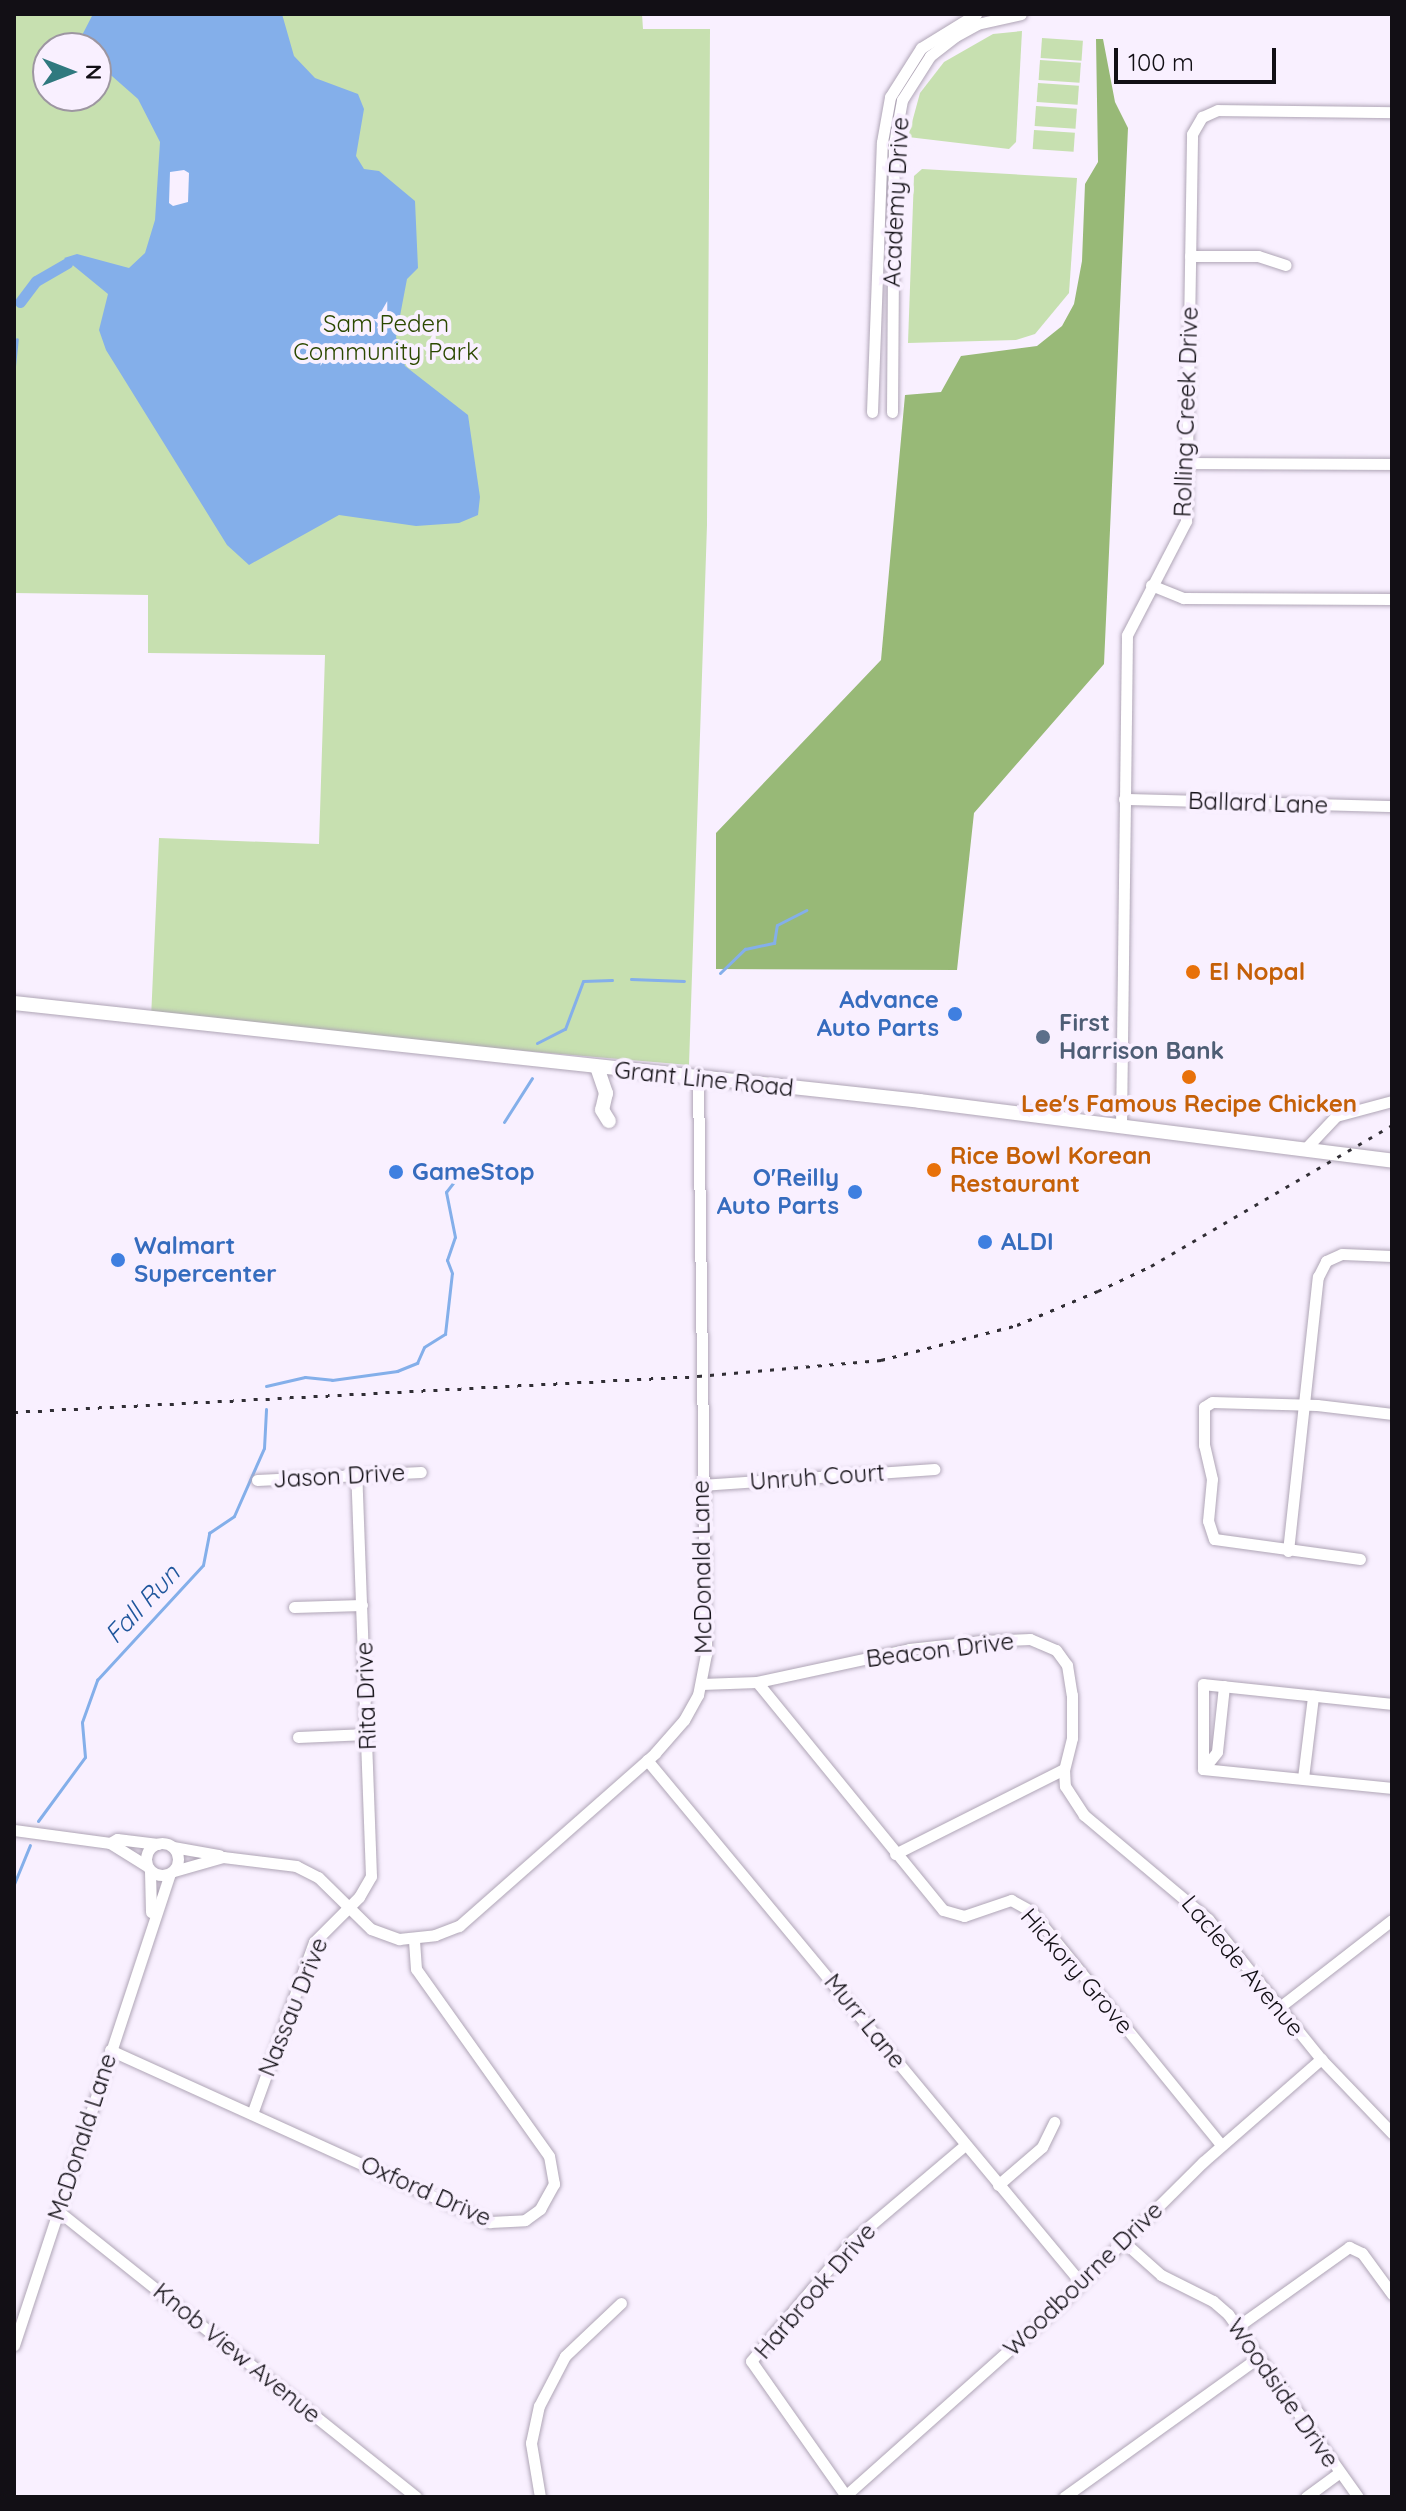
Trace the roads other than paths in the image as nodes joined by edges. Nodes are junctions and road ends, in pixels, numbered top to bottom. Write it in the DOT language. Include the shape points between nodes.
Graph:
graph roads {
  1 [pos="976,14"];
  2 [pos="1021,14"];
  3 [pos="1392,112"];
  4 [pos="1190,256"];
  5 [pos="1286,265"];
  6 [pos="872,412"];
  7 [pos="892,412"];
  8 [pos="1188,463"];
  9 [pos="1392,464"];
  10 [pos="1151,585"];
  11 [pos="1392,599"];
  12 [pos="1124,799"];
  13 [pos="1392,806"];
  14 [pos="14,1003"];
  15 [pos="597,1067"];
  16 [pos="698,1079"];
  17 [pos="1392,1101"];
  18 [pos="609,1121"];
  19 [pos="1121,1127"];
  20 [pos="1306,1148"];
  21 [pos="1392,1161"];
  22 [pos="1392,1256"];
  23 [pos="1305,1406"];
  24 [pos="1392,1414"];
  25 [pos="934,1469"];
  26 [pos="421,1472"];
  27 [pos="356,1474"];
  28 [pos="257,1480"];
  29 [pos="701,1485"];
  30 [pos="1288,1551"];
  31 [pos="1360,1559"];
  32 [pos="362,1605"];
  33 [pos="294,1607"];
  34 [pos="757,1682"];
  35 [pos="701,1684"];
  36 [pos="1224,1686"];
  37 [pos="1313,1696"];
  38 [pos="1392,1704"];
  39 [pos="367,1734"];
  40 [pos="298,1737"];
  41 [pos="647,1760"];
  42 [pos="1064,1769"];
  43 [pos="1203,1769"];
  44 [pos="1303,1778"];
  45 [pos="1392,1788"];
  46 [pos="14,1830"];
  47 [pos="110,1843"];
  48 [pos="158,1844"];
  49 [pos="173,1847"];
  50 [pos="895,1854"];
  51 [pos="223,1857"];
  52 [pos="149,1868"];
  53 [pos="172,1872"];
  54 [pos="346,1906"];
  55 [pos="1392,1920"];
  56 [pos="150,1929"];
  57 [pos="414,1940"];
  58 [pos="1281,2006"];
  59 [pos="110,2050"];
  60 [pos="1321,2059"];
  61 [pos="252,2114"];
  62 [pos="1054,2122"];
  63 [pos="1392,2133"];
  64 [pos="965,2145"];
  65 [pos="1221,2145"];
  66 [pos="998,2185"];
  67 [pos="58,2211"];
  68 [pos="1124,2242"];
  69 [pos="1081,2283"];
  70 [pos="1392,2294"];
  71 [pos="621,2303"];
  72 [pos="1237,2327"];
  73 [pos="14,2345"];
  74 [pos="1259,2357"];
  75 [pos="1340,2472"];
  76 [pos="845,2496"];
  77 [pos="416,2497"];
  78 [pos="540,2497"];
  79 [pos="1064,2497"];
  80 [pos="1306,2497"];
  81 [pos="1358,2497"];
  1 -- 6 [label="street, Academy Drive" via="921,48 890,97 882,142"];
  2 -- 7 [label="street, Academy Drive" via="977,24 954,37 930,56 902,100 894,144"];
  3 -- 4 [label="street, Rolling Creek Drive" via="1218,110 1202,117 1192,134"];
  4 -- 5 [label="street" via="1258,256"];
  4 -- 8 [label="street, Rolling Creek Drive"];
  8 -- 9 [label="street"];
  8 -- 10 [label="street, Rolling Creek Drive" via="1184,527"];
  10 -- 11 [label="street" via="1183,598"];
  10 -- 12 [label="street, Rolling Creek Drive" via="1127,635"];
  12 -- 13 [label="street, Ballard Lane"];
  12 -- 19 [label="street, Rolling Creek Drive"];
  14 -- 15 [label="main road, Grant Line Road"];
  15 -- 16 [label="main road, Grant Line Road"];
  15 -- 18 [label="main road" via="606,1093 602,1112"];
  16 -- 19 [label="main road, Grant Line Road"];
  16 -- 29 [label="street, McDonald Lane"];
  17 -- 20 [label="street" via="1336,1116"];
  19 -- 20 [label="main road, Grant Line Road"];
  20 -- 21 [label="main road, Grant Line Road"];
  22 -- 23 [label="street" via="1342,1254 1321,1268"];
  23 -- 24 [label="street"];
  23 -- 30 [label="street"];
  23 -- 30 [label="street" via="1212,1402 1203,1417 1212,1479 1210,1534 1220,1542"];
  25 -- 29 [label="street, Unruh Court"];
  26 -- 27 [label="street, Jason Drive"];
  27 -- 28 [label="street, Jason Drive"];
  27 -- 32 [label="street, Rita Drive"];
  29 -- 35 [label="street, McDonald Lane" via="706,1654"];
  30 -- 31 [label="street"];
  32 -- 33 [label="street"];
  32 -- 39 [label="street, Rita Drive"];
  34 -- 35 [label="street, Beacon Drive"];
  34 -- 42 [label="street, Beacon Drive" via="909,1649 1040,1641 1063,1656 1070,1674 1072,1738"];
  34 -- 50 [label="street, Hickory Grove"];
  35 -- 41 [label="street, McDonald Lane" via="684,1720"];
  36 -- 37 [label="street"];
  36 -- 43 [label="street" via="1217,1752"];
  36 -- 43 [label="street" via="1203,1684"];
  37 -- 38 [label="street"];
  37 -- 44 [label="street"];
  39 -- 40 [label="street"];
  39 -- 54 [label="street, Rita Drive" via="373,1864 366,1888"];
  41 -- 57 [label="street, McDonald Lane" via="459,1926"];
  41 -- 64 [label="street, Murr Lane"];
  42 -- 50 [label="street"];
  42 -- 58 [label="street, Laclede Avenue" via="1065,1786 1084,1815 1183,1894"];
  43 -- 44 [label="street"];
  44 -- 45 [label="street"];
  46 -- 47 [label="street"];
  47 -- 48 [label="street" via="117,1839"];
  47 -- 52 [label="street"];
  48 -- 49 [label="street"];
  48 -- 52 [label="street" via="146,1855"];
  49 -- 51 [label="street"];
  49 -- 53 [label="street" via="179,1861"];
  50 -- 65 [label="street, Hickory Grove" via="949,1915 964,1916 1002,1900 1031,1911"];
  51 -- 53 [label="street"];
  51 -- 54 [label="street" via="296,1866 318,1877"];
  52 -- 53 [label="street"];
  52 -- 56 [label="street, McDonald Lane"];
  53 -- 56 [label="street, McDonald Lane"];
  54 -- 57 [label="street" via="371,1929"];
  54 -- 61 [label="street, Nassau Drive" via="314,1942"];
  55 -- 58 [label="street"];
  56 -- 59 [label="street, McDonald Lane"];
  57 -- 61 [label="street, Oxford Drive" via="416,1969 549,2156 554,2184 540,2209 517,2223 490,2222"];
  58 -- 60 [label="street, Laclede Avenue"];
  59 -- 61 [label="street, Oxford Drive"];
  59 -- 67 [label="street, McDonald Lane"];
  60 -- 63 [label="street, Laclede Avenue"];
  60 -- 65 [label="street, Woodbourne Drive"];
  62 -- 66 [label="street" via="1042,2147"];
  64 -- 66 [label="street, Murr Lane"];
  64 -- 76 [label="street, Harbrook Drive" via="853,2240 751,2361"];
  65 -- 68 [label="street, Woodbourne Drive"];
  66 -- 69 [label="street, Murr Lane"];
  67 -- 73 [label="street, McDonald Lane"];
  67 -- 77 [label="street, Knob View Avenue"];
  68 -- 69 [label="street, Woodbourne Drive"];
  68 -- 72 [label="street, Woodside Drive" via="1161,2275 1219,2305"];
  69 -- 76 [label="street, Woodbourne Drive"];
  70 -- 72 [label="street" via="1362,2253 1349,2247"];
  71 -- 78 [label="street" via="565,2356 539,2406 531,2443"];
  72 -- 74 [label="street, Woodside Drive"];
  74 -- 75 [label="street, Woodside Drive"];
  74 -- 79 [label="street"];
  75 -- 80 [label="street"];
  75 -- 81 [label="street, Woodside Drive"];
}
